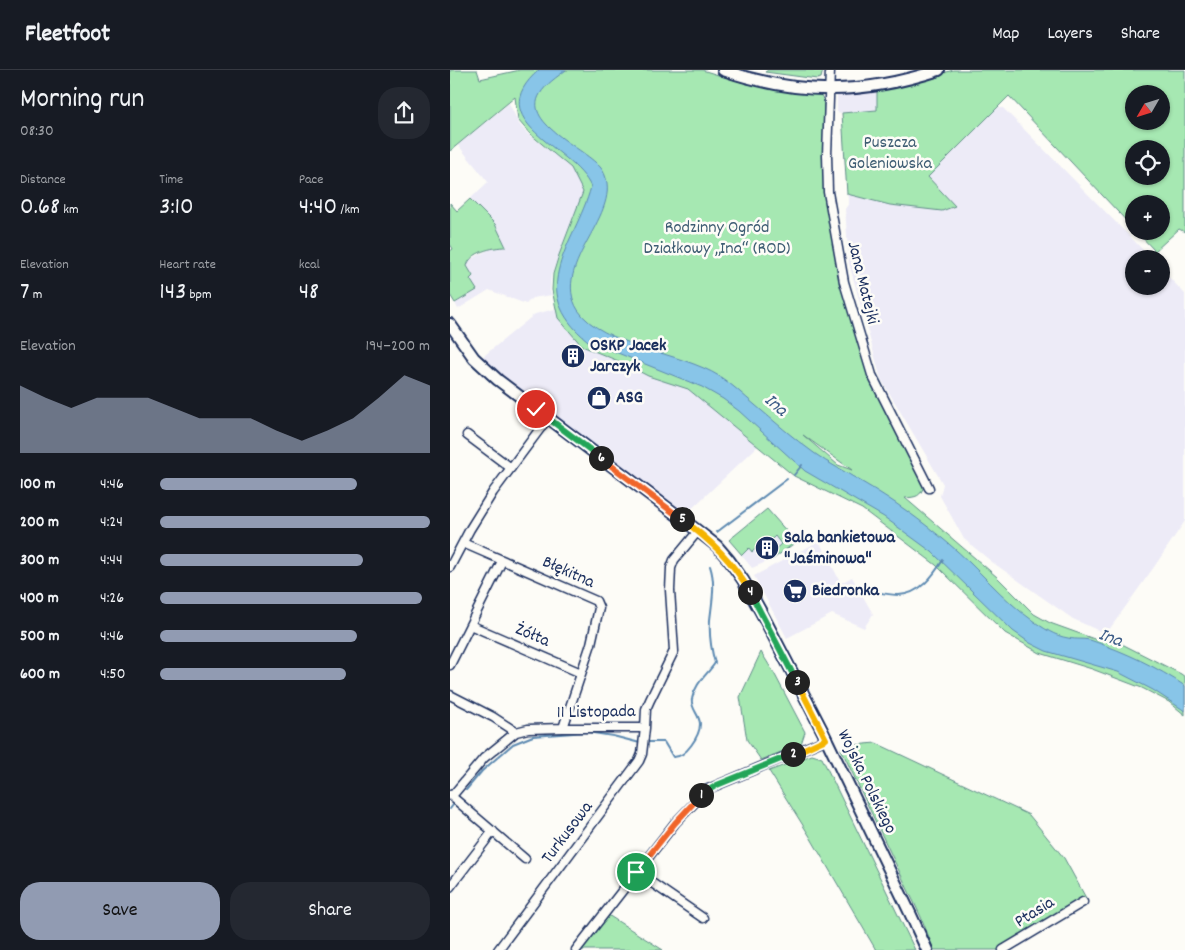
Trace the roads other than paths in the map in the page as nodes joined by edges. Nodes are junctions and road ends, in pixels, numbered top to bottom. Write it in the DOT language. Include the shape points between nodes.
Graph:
graph roads {
  1 [pos="723,70"];
  2 [pos="830,70"];
  3 [pos="939,70"];
  4 [pos="830,87"];
  5 [pos="450,324"];
  6 [pos="548,418"];
  7 [pos="467,434"];
  8 [pos="511,468"];
  9 [pos="929,488"];
  10 [pos="698,531"];
  11 [pos="462,542"];
  12 [pos="502,561"];
  13 [pos="450,567"];
  14 [pos="470,625"];
  15 [pos="450,665"];
  16 [pos="581,673"];
  17 [pos="450,695"];
  18 [pos="563,728"];
  19 [pos="645,728"];
  20 [pos="516,732"];
  21 [pos="826,739"];
  22 [pos="451,796"];
  23 [pos="493,831"];
  24 [pos="525,859"];
  25 [pos="636,872"];
  26 [pos="450,888"];
  27 [pos="1083,902"];
  28 [pos="704,918"];
  29 [pos="498,950"];
  30 [pos="576,950"];
  31 [pos="927,950"];
  32 [pos="1003,950"];
  1 -- 4 [label="street" via="762,80"];
  2 -- 4 [label="street, Jana Matejki"];
  3 -- 4 [label="street" via="908,79"];
  4 -- 9 [label="street, Jana Matejki" via="828,192 844,282 872,375"];
  5 -- 6 [label="street, Wojska Polskiego" via="482,366"];
  6 -- 8 [label="street"];
  6 -- 10 [label="street, Wojska Polskiego"];
  7 -- 8 [label="street"];
  8 -- 11 [label="street"];
  10 -- 19 [label="street, 11 Listopada" via="671,568 674,652 646,709"];
  10 -- 21 [label="street, Wojska Polskiego" via="723,553 743,580"];
  11 -- 12 [label="street, Błękitna"];
  11 -- 13 [label="street"];
  12 -- 14 [label="street"];
  12 -- 16 [label="street, Błękitna" via="599,604 595,630"];
  14 -- 15 [label="street"];
  14 -- 16 [label="street, Żółta"];
  16 -- 18 [label="street, Błękitna"];
  17 -- 20 [label="street"];
  18 -- 19 [label="street, 11 Listopada"];
  18 -- 20 [label="street, 11 Listopada"];
  19 -- 29 [label="street, Turkusowa" via="639,761"];
  20 -- 22 [label="street" via="484,758"];
  21 -- 25 [label="street" via="708,789 675,823"];
  21 -- 31 [label="street, Wojska Polskiego"];
  22 -- 23 [label="street"];
  23 -- 24 [label="street"];
  23 -- 26 [label="street"];
  25 -- 28 [label="street"];
  25 -- 30 [label="street"];
  27 -- 32 [label="street, Ptasia"];
}
